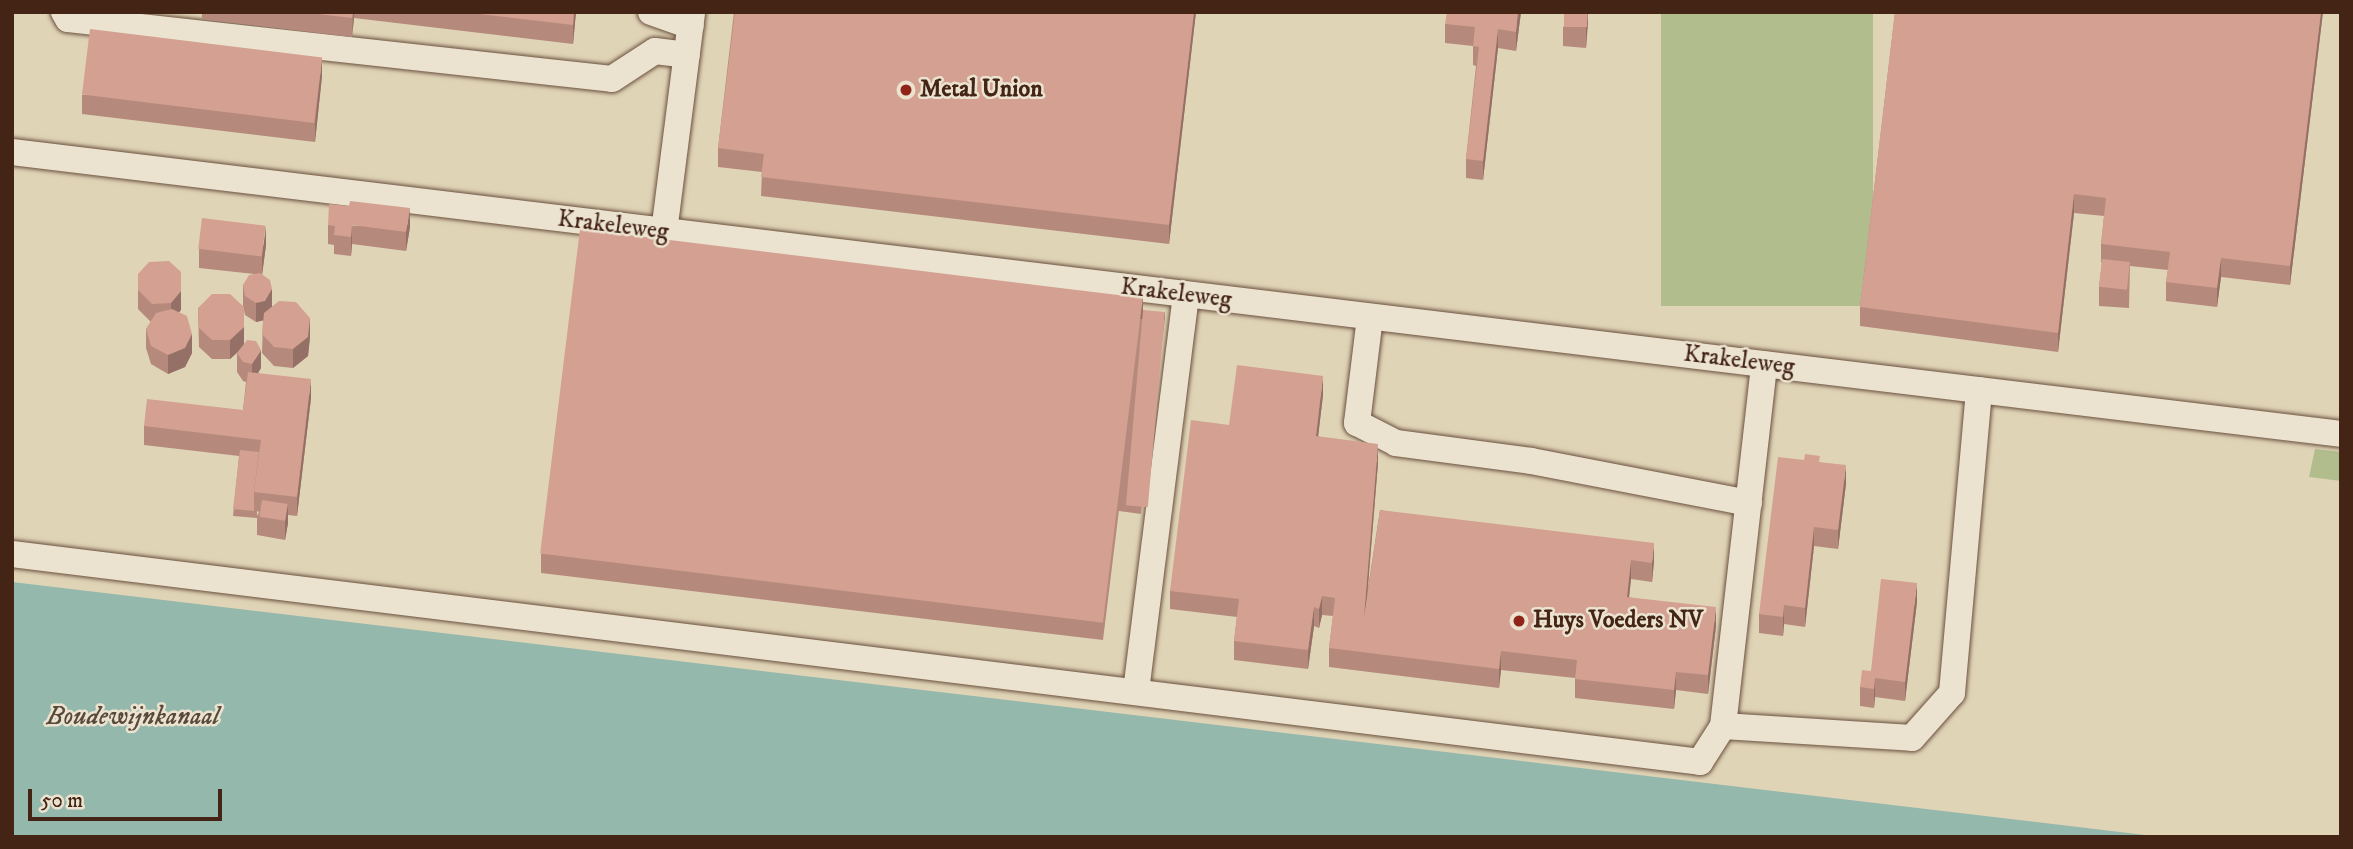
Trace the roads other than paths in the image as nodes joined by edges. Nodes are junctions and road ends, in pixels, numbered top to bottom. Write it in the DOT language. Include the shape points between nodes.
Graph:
graph roads {
  1 [pos="64,12"];
  2 [pos="651,12"];
  3 [pos="691,19"];
  4 [pos="687,55"];
  5 [pos="12,152"];
  6 [pos="664,232"];
  7 [pos="1186,295"];
  8 [pos="1370,317"];
  9 [pos="1764,365"];
  10 [pos="1979,390"];
  11 [pos="2341,434"];
  12 [pos="1749,503"];
  13 [pos="12,554"];
  14 [pos="1136,691"];
  15 [pos="1723,726"];
  1 -- 4 [label="street" via="68,19 612,79 654,51"];
  2 -- 3 [label="street"];
  3 -- 4 [label="street"];
  4 -- 6 [label="street"];
  5 -- 6 [label="street, Krakeleweg"];
  6 -- 7 [label="street, Krakeleweg"];
  7 -- 8 [label="street, Krakeleweg"];
  7 -- 14 [label="street"];
  8 -- 9 [label="street, Krakeleweg"];
  8 -- 12 [label="street" via="1356,423 1396,443 1531,461"];
  9 -- 10 [label="street, Krakeleweg"];
  9 -- 12 [label="street"];
  10 -- 11 [label="street, Krakeleweg"];
  10 -- 15 [label="street" via="1952,693 1912,738"];
  12 -- 15 [label="street"];
  13 -- 14 [label="street"];
  14 -- 15 [label="street" via="1700,762"];
}
